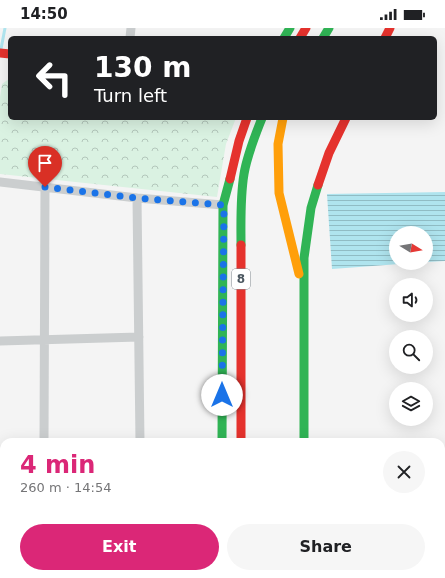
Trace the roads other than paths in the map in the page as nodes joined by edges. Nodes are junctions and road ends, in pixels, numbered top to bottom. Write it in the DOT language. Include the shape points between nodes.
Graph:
graph roads {
  1 [pos="246,120"];
  2 [pos="261,120"];
  3 [pos="283,120"];
  4 [pos="345,120"];
  5 [pos="0,182"];
  6 [pos="45,187"];
  7 [pos="137,198"];
  8 [pos="224,205"];
  9 [pos="303,293"];
  10 [pos="139,336"];
  11 [pos="44,339"];
  12 [pos="0,341"];
  13 [pos="44,438"];
  14 [pos="140,438"];
  15 [pos="222,438"];
  16 [pos="241,438"];
  17 [pos="304,438"];
  1 -- 8 [label="main road, 8"];
  2 -- 16 [label="main road, 8" via="244,173 241,204"];
  3 -- 9 [label="main road" via="278,144 280,193"];
  4 -- 9 [label="main road" via="329,153 311,208 304,258"];
  5 -- 6 [label="street"];
  6 -- 7 [label="street"];
  6 -- 11 [label="street"];
  7 -- 8 [label="street"];
  7 -- 10 [label="street"];
  8 -- 15 [label="main road, 8"];
  9 -- 17 [label="main road"];
  10 -- 11 [label="street"];
  10 -- 14 [label="street"];
  11 -- 12 [label="street"];
  11 -- 13 [label="street"];
}
